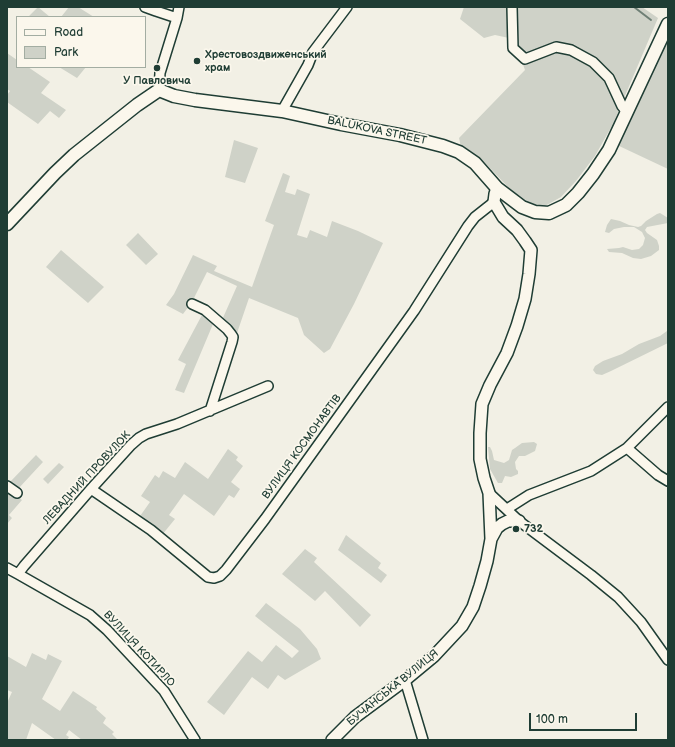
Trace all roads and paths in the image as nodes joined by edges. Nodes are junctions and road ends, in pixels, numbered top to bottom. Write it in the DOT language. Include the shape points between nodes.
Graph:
graph roads {
  1 [pos="145,7"];
  2 [pos="179,7"];
  3 [pos="346,7"];
  4 [pos="512,7"];
  5 [pos="177,18"];
  6 [pos="668,24"];
  7 [pos="159,90"];
  8 [pos="282,111"];
  9 [pos="628,112"];
  10 [pos="497,188"];
  11 [pos="494,202"];
  12 [pos="7,224"];
  13 [pos="192,304"];
  14 [pos="268,386"];
  15 [pos="668,406"];
  16 [pos="210,411"];
  17 [pos="627,448"];
  18 [pos="668,481"];
  19 [pos="7,486"];
  20 [pos="91,489"];
  21 [pos="17,493"];
  22 [pos="490,493"];
  23 [pos="507,509"];
  24 [pos="519,522"];
  25 [pos="491,539"];
  26 [pos="7,568"];
  27 [pos="18,574"];
  28 [pos="668,660"];
  29 [pos="405,680"];
  30 [pos="195,740"];
  31 [pos="332,740"];
  32 [pos="423,740"];
  1 -- 5 [label="street"];
  2 -- 5 [label="street"];
  3 -- 8 [label="street" via="313,52"];
  4 -- 9 [label="street" via="514,48 525,59 556,47 571,50 593,62 609,78 622,106"];
  5 -- 7 [label="street" via="160,73"];
  6 -- 9 [label="main road, BALUKOVA STREET"];
  7 -- 8 [label="main road, BALUKOVA STREET" via="195,100"];
  7 -- 12 [label="main road" via="74,155"];
  8 -- 10 [label="main road, BALUKOVA STREET" via="443,146 459,152 475,163"];
  9 -- 10 [label="main road, BALUKOVA STREET" via="609,150 593,174 566,205 549,213 535,212 522,207"];
  10 -- 11 [label="street"];
  11 -- 20 [label="street, ВУЛИЦЯ КОСМОНАВТІВ" via="468,226 414,311 265,519 220,576 208,577 151,530"];
  11 -- 22 [label="street, БУЧАНСЬКА ВУЛИЦЯ" via="530,250 525,299 517,326 482,404 480,458"];
  13 -- 16 [label="street" via="205,310 233,337"];
  14 -- 16 [label="street, ЛЕВАДНИЙ ПРОВУЛОК"];
  15 -- 17 [label="street"];
  16 -- 20 [label="street, ЛЕВАДНИЙ ПРОВУЛОК" via="139,438"];
  17 -- 18 [label="street"];
  17 -- 23 [label="street" via="591,471 529,495"];
  19 -- 21 [label="street"];
  20 -- 27 [label="street, ЛЕВАДНИЙ ПРОВУЛОК"];
  22 -- 23 [label="street"];
  22 -- 25 [label="street, БУЧАНСЬКА ВУЛИЦЯ"];
  23 -- 24 [label="street"];
  24 -- 25 [label="street" via="508,521 502,524"];
  24 -- 28 [label="street" via="618,597 641,622"];
  25 -- 29 [label="street, БУЧАНСЬКА ВУЛИЦЯ" via="480,586 462,626 434,656"];
  26 -- 27 [label="street, ВУЛИЦЯ КОТИРЛО"];
  27 -- 30 [label="street, ВУЛИЦЯ КОТИРЛО" via="90,615 107,630 164,691"];
  29 -- 31 [label="street, БУЧАНСЬКА ВУЛИЦЯ" via="355,717"];
  29 -- 32 [label="street"];
}
